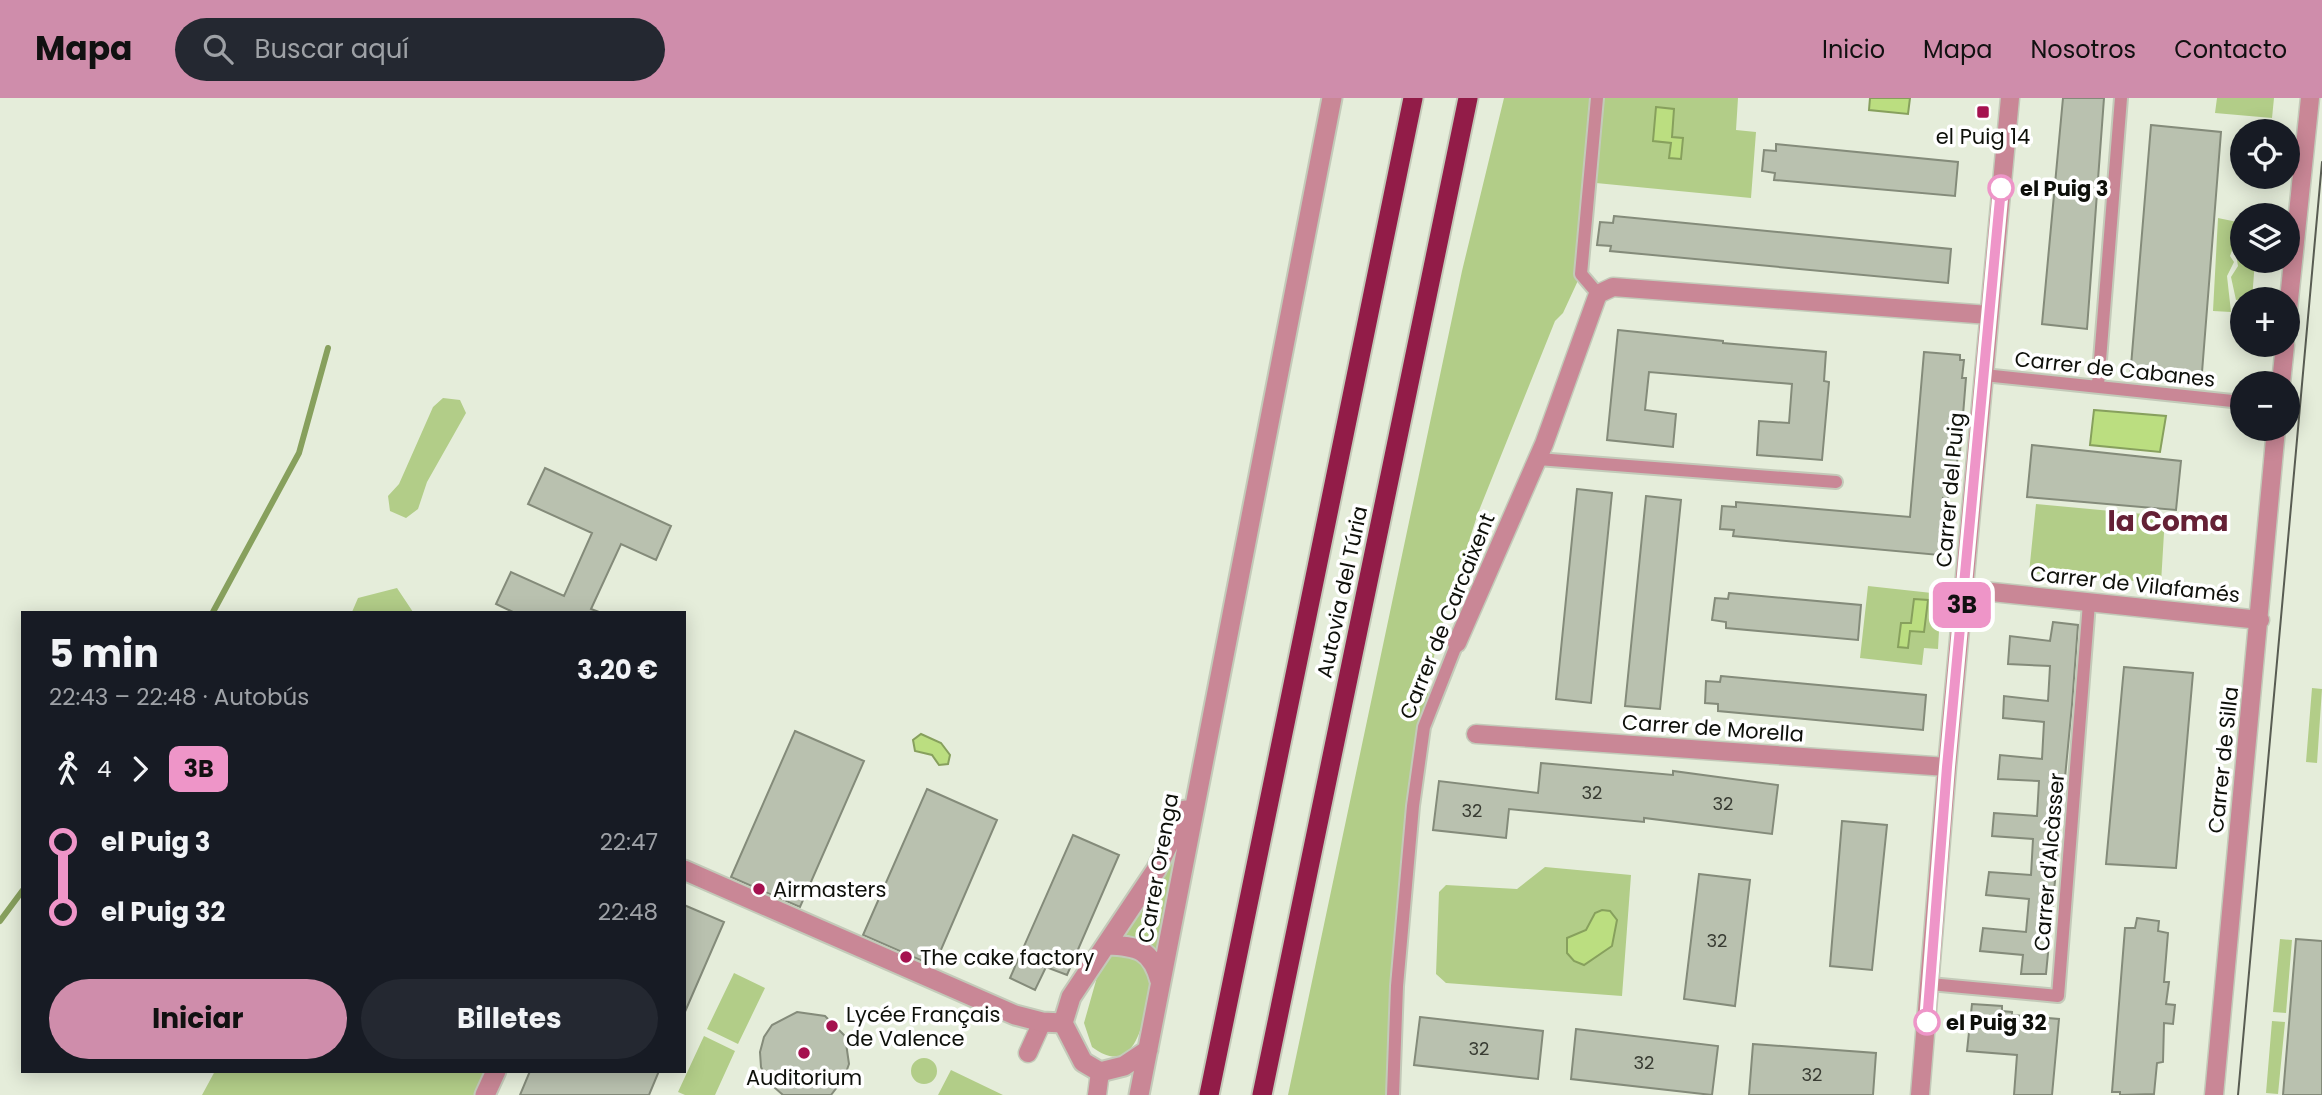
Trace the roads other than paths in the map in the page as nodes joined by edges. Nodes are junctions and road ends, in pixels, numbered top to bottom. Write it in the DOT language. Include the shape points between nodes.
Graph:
graph roads {
  1 [pos="1332,98"];
  2 [pos="1413,98"];
  3 [pos="1468,98"];
  4 [pos="1597,98"];
  5 [pos="2010,98"];
  6 [pos="2121,98"];
  7 [pos="2310,98"];
  8 [pos="2290,287"];
  9 [pos="1598,294"];
  10 [pos="1989,315"];
  11 [pos="1984,375"];
  12 [pos="2098,385"];
  13 [pos="2230,401"];
  14 [pos="2275,441"];
  15 [pos="1538,459"];
  16 [pos="1836,482"];
  17 [pos="1964,589"];
  18 [pos="2089,603"];
  19 [pos="2260,620"];
  20 [pos="1457,643"];
  21 [pos="1476,734"];
  22 [pos="1947,767"];
  23 [pos="1196,787"];
  24 [pos="686,871"];
  25 [pos="1107,945"];
  26 [pos="1160,982"];
  27 [pos="1930,984"];
  28 [pos="1042,1023"];
  29 [pos="1063,1023"];
  30 [pos="1148,1050"];
  31 [pos="1028,1053"];
  32 [pos="1100,1072"];
  33 [pos="495,1073"];
  34 [pos="485,1095"];
  35 [pos="1097,1095"];
  36 [pos="1139,1095"];
  37 [pos="1209,1095"];
  38 [pos="1262,1095"];
  39 [pos="1393,1095"];
  40 [pos="1920,1095"];
  41 [pos="2214,1095"];
  1 -- 23 [label="street"];
  2 -- 37 [label="highway, Autovia del Túria"];
  3 -- 38 [label="highway, Autovia del Túria"];
  4 -- 9 [label="street" via="1581,274"];
  5 -- 10 [label="street, Carrer del Puig"];
  6 -- 12 [label="street"];
  7 -- 8 [label="street"];
  9 -- 10 [label="street" via="1613,287"];
  9 -- 15 [label="street, Carrer de Carcaixent"];
  10 -- 11 [label="street, Carrer del Puig"];
  11 -- 12 [label="street, Carrer de Cabanes"];
  11 -- 17 [label="street, Carrer del Puig"];
  12 -- 13 [label="street, Carrer de Cabanes"];
  14 -- 19 [label="street, Carrer de Silla"];
  15 -- 16 [label="street"];
  15 -- 20 [label="street, Carrer de Carcaixent"];
  17 -- 18 [label="street, Carrer de Vilafamés"];
  17 -- 22 [label="street, Carrer del Puig"];
  18 -- 19 [label="street, Carrer de Vilafamés"];
  18 -- 27 [label="street, Carrer d'Alcàsser" via="2058,996"];
  19 -- 41 [label="street, Carrer de Silla"];
  20 -- 39 [label="street, Carrer de Carcaixent" via="1424,727 1397,986"];
  21 -- 22 [label="street, Carrer de Morella"];
  22 -- 27 [label="street, Carrer del Puig"];
  23 -- 25 [label="street, Carrer Orenga" via="1156,870"];
  23 -- 26 [label="street, Carrer Orenga"];
  24 -- 28 [label="street"];
  25 -- 26 [label="street" via="1144,952 1156,964"];
  25 -- 29 [label="street, Carrer Orenga" via="1071,997"];
  26 -- 30 [label="street, Carrer Orenga"];
  27 -- 40 [label="street, Carrer del Puig"];
  28 -- 29 [label="street"];
  28 -- 31 [label="street"];
  29 -- 32 [label="street" via="1083,1062"];
  30 -- 32 [label="street" via="1124,1066"];
  30 -- 36 [label="street, Carrer Orenga"];
  32 -- 35 [label="street"];
  33 -- 34 [label="street"];
}
